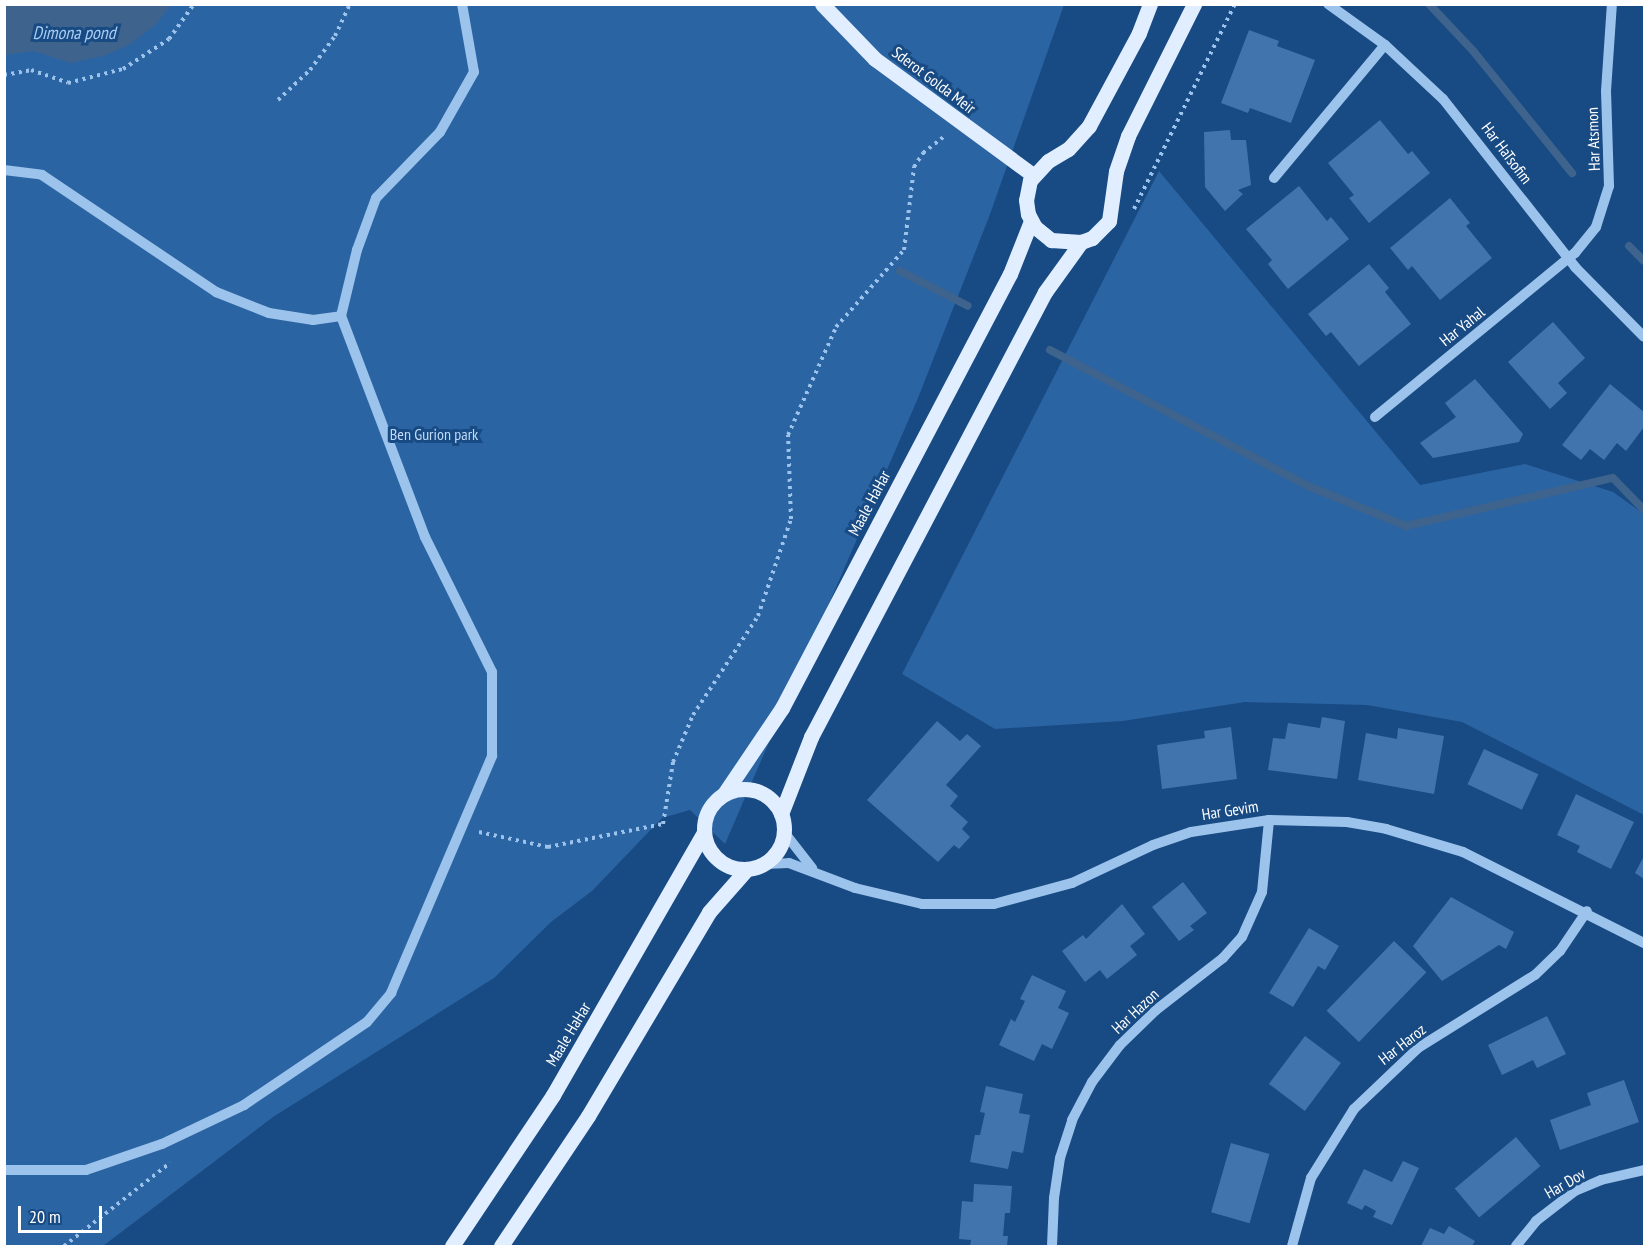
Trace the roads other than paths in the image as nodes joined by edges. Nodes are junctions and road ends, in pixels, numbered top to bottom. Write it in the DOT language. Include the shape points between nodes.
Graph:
graph roads {
  1 [pos="462,4"];
  2 [pos="822,4"];
  3 [pos="1150,4"];
  4 [pos="1194,4"];
  5 [pos="1328,4"];
  6 [pos="1612,4"];
  7 [pos="1385,45"];
  8 [pos="4,170"];
  9 [pos="1033,175"];
  10 [pos="1274,178"];
  11 [pos="1031,221"];
  12 [pos="1081,242"];
  13 [pos="1568,258"];
  14 [pos="341,316"];
  15 [pos="1644,337"];
  16 [pos="1375,417"];
  17 [pos="724,794"];
  18 [pos="781,814"];
  19 [pos="1269,819"];
  20 [pos="784,832"];
  21 [pos="703,834"];
  22 [pos="764,864"];
  23 [pos="746,870"];
  24 [pos="814,870"];
  25 [pos="1587,911"];
  26 [pos="1644,943"];
  27 [pos="4,1170"];
  28 [pos="1644,1170"];
  29 [pos="452,1246"];
  30 [pos="501,1246"];
  31 [pos="1052,1246"];
  32 [pos="1292,1246"];
  33 [pos="1516,1246"];
  1 -- 14 [label="street" via="474,72 440,132 376,198 357,250"];
  2 -- 9 [label="main road, Sderot Golda Meir" via="875,58"];
  3 -- 9 [label="main road" via="1139,33 1089,126 1068,149"];
  4 -- 12 [label="main road" via="1128,136 1116,171 1108,221 1092,238"];
  5 -- 7 [label="street, Har HaTsofim"];
  6 -- 13 [label="street, Har Atsmon" via="1606,69 1608,197 1596,227"];
  7 -- 10 [label="street"];
  7 -- 13 [label="street, Har HaTsofim" via="1470,129"];
  8 -- 14 [label="street" via="42,175 216,292 269,313 313,320"];
  9 -- 11 [label="main road" via="1026,200"];
  11 -- 12 [label="main road" via="1051,240"];
  11 -- 17 [label="main road, Maale HaHar" via="1010,274 782,708"];
  12 -- 18 [label="main road" via="1045,292 933,504 811,737"];
  13 -- 15 [label="street, Har HaTsofim"];
  13 -- 16 [label="street, Har Yahal"];
  14 -- 27 [label="street" via="425,537 492,672 492,756 391,993 367,1022 244,1105 162,1144 86,1170"];
  17 -- 18 [label="main road" via="741,789 760,792"];
  17 -- 21 [label="main road" via="709,808"];
  18 -- 20 [label="main road"];
  19 -- 24 [label="street, Har Gevim" via="1191,832 1072,883 994,904 957,906 899,900 855,888"];
  19 -- 25 [label="street, Har Gevim" via="1347,822 1425,839 1502,868"];
  19 -- 31 [label="street, Har Hazon" via="1262,892 1242,937 1223,958 1156,1010 1120,1045 1092,1082 1072,1120 1060,1158"];
  20 -- 22 [label="main road" via="778,850"];
  20 -- 24 [label="street, Har Gevim" via="795,851"];
  21 -- 23 [label="main road" via="714,858 732,868"];
  21 -- 29 [label="main road, Maale HaHar" via="553,1095"];
  22 -- 23 [label="main road"];
  22 -- 24 [label="street, Har Gevim" via="789,863"];
  23 -- 30 [label="main road" via="709,912 588,1116"];
  25 -- 26 [label="street, Har Gevim"];
  25 -- 32 [label="street, Har Haroz" via="1560,951 1535,975 1418,1048 1354,1109 1311,1178"];
  28 -- 33 [label="street, Har Dov" via="1575,1191 1536,1221"];
}
